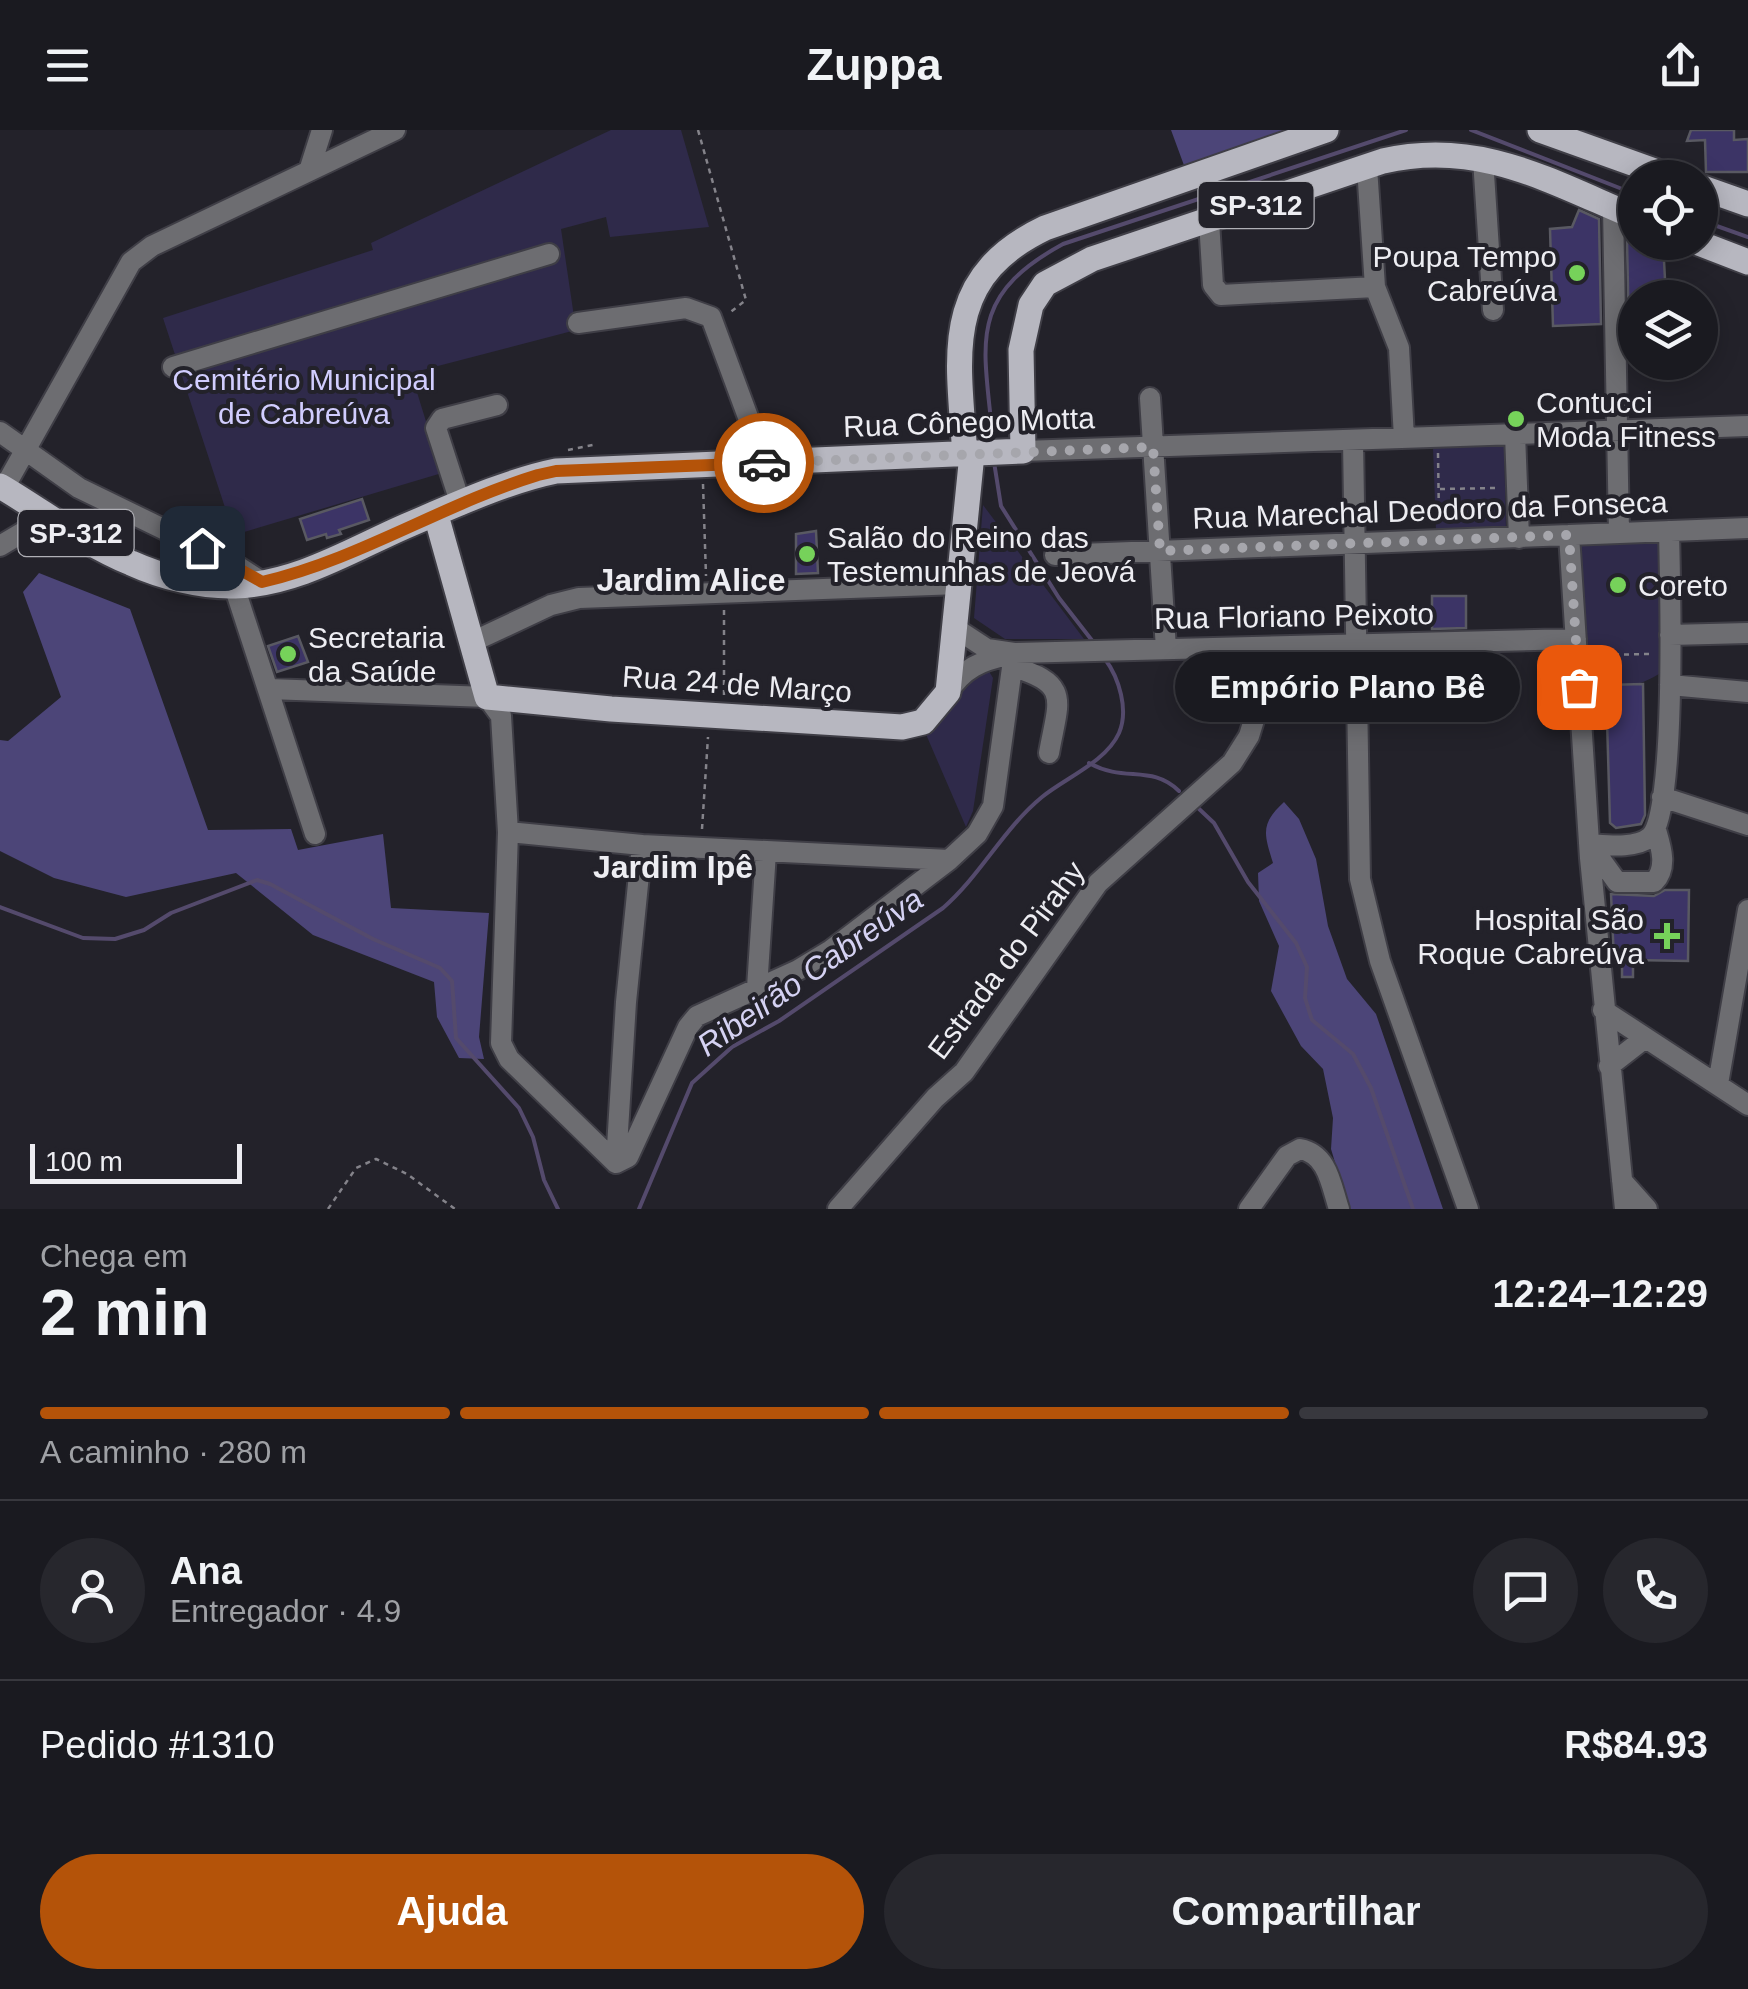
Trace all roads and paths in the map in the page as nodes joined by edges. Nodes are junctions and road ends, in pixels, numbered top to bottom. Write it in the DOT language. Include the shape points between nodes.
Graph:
graph roads {
  1 [pos="322,130"];
  2 [pos="395,130"];
  3 [pos="698,130"];
  4 [pos="1326,130"];
  5 [pos="1540,130"];
  6 [pos="1483,159"];
  7 [pos="1624,160"];
  8 [pos="1368,167"];
  9 [pos="309,171"];
  10 [pos="1718,193"];
  11 [pos="1748,204"];
  12 [pos="1618,210"];
  13 [pos="1210,221"];
  14 [pos="1718,250"];
  15 [pos="548,254"];
  16 [pos="1622,260"];
  17 [pos="1748,262"];
  18 [pos="1375,287"];
  19 [pos="1492,310"];
  20 [pos="578,323"];
  21 [pos="715,324"];
  22 [pos="173,368"];
  23 [pos="1150,398"];
  24 [pos="497,404"];
  25 [pos="1748,426"];
  26 [pos="1617,430"];
  27 [pos="0,432"];
  28 [pos="1516,434"];
  29 [pos="1438,436"];
  30 [pos="1404,438"];
  31 [pos="1353,440"];
  32 [pos="1153,447"];
  33 [pos="27,450"];
  34 [pos="990,453"];
  35 [pos="765,462"];
  36 [pos="703,465"];
  37 [pos="2,487"];
  38 [pos="1518,488"];
  39 [pos="1439,490"];
  40 [pos="461,505"];
  41 [pos="45,514"];
  42 [pos="436,515"];
  43 [pos="1748,528"];
  44 [pos="1670,531"];
  45 [pos="1619,533"];
  46 [pos="1569,535"];
  47 [pos="1519,538"];
  48 [pos="1439,540"];
  49 [pos="1354,543"];
  50 [pos="0,546"];
  51 [pos="1160,551"];
  52 [pos="1055,555"];
  53 [pos="262,582"];
  54 [pos="959,584"];
  55 [pos="234,586"];
  56 [pos="715,593"];
  57 [pos="955,628"];
  58 [pos="1748,633"];
  59 [pos="472,642"];
  60 [pos="1355,644"];
  61 [pos="1671,645"];
  62 [pos="1272,647"];
  63 [pos="1577,647"];
  64 [pos="1166,649"];
  65 [pos="1014,660"];
  66 [pos="960,663"];
  67 [pos="1670,685"];
  68 [pos="269,689"];
  69 [pos="1748,692"];
  70 [pos="488,697"];
  71 [pos="716,716"];
  72 [pos="1049,753"];
  73 [pos="1662,798"];
  74 [pos="1748,825"];
  75 [pos="1656,830"];
  76 [pos="508,832"];
  77 [pos="315,834"];
  78 [pos="1590,844"];
  79 [pos="642,845"];
  80 [pos="700,848"];
  81 [pos="766,852"];
  82 [pos="949,860"];
  83 [pos="1748,910"];
  84 [pos="1746,944"];
  85 [pos="757,988"];
  86 [pos="1603,1010"];
  87 [pos="1645,1038"];
  88 [pos="1609,1066"];
  89 [pos="1718,1084"];
  90 [pos="1748,1106"];
  91 [pos="616,1164"];
  92 [pos="1622,1181"];
  93 [pos="328,1209"];
  94 [pos="455,1209"];
  95 [pos="838,1209"];
  96 [pos="1249,1209"];
  97 [pos="1339,1209"];
  98 [pos="1468,1209"];
  99 [pos="1625,1209"];
  100 [pos="1647,1209"];
  1 -- 9 [label="street"];
  2 -- 9 [label="street"];
  3 -- 21 [label="path" via="746,300"];
  4 -- 34 [label="main road, SP-312" via="1046,228 1004,252 966,308 961,348"];
  5 -- 7 [label="main road"];
  6 -- 8 [label="main road, SP-312" via="1425,154"];
  6 -- 12 [label="main road, SP-312"];
  6 -- 19 [label="street"];
  8 -- 13 [label="main road, SP-312"];
  8 -- 18 [label="street"];
  9 -- 33 [label="street" via="131,262"];
  10 -- 11 [label="main road"];
  13 -- 18 [label="street" via="1214,285 1221,295"];
  13 -- 34 [label="main road, SP-312" via="1092,259 1046,284 1031,305"];
  14 -- 17 [label="main road"];
  15 -- 22 [label="street"];
  16 -- 26 [label="street"];
  18 -- 30 [label="street" via="1399,348"];
  20 -- 21 [label="street" via="686,308 704,312"];
  21 -- 35 [label="street"];
  23 -- 32 [label="street"];
  24 -- 40 [label="street" via="437,423"];
  25 -- 26 [label="street, Rua Cônego Motta"];
  26 -- 28 [label="street, Rua Cônego Motta"];
  26 -- 45 [label="street"];
  27 -- 33 [label="street"];
  28 -- 29 [label="street, Rua Cônego Motta"];
  28 -- 38 [label="street"];
  29 -- 30 [label="street, Rua Cônego Motta"];
  29 -- 39 [label="path"];
  30 -- 31 [label="street, Rua Cônego Motta"];
  31 -- 32 [label="street, Rua Cônego Motta"];
  31 -- 49 [label="street"];
  32 -- 34 [label="street, Rua Cônego Motta"];
  32 -- 51 [label="street"];
  33 -- 37 [label="street"];
  33 -- 53 [label="street" via="79,488"];
  34 -- 35 [label="main road, Rua Cônego Motta / SP-312"];
  34 -- 54 [label="main road, Rua 24 de Março"];
  35 -- 36 [label="main road, Rua Cônego Motta / SP-312"];
  36 -- 40 [label="main road, Rua Cônego Motta / SP-312" via="556,471"];
  36 -- 56 [label="path"];
  37 -- 41 [label="main road, SP-312"];
  38 -- 39 [label="path"];
  38 -- 47 [label="street"];
  39 -- 48 [label="path"];
  40 -- 42 [label="main road, Rua Cônego Motta / SP-312"];
  41 -- 50 [label="street"];
  41 -- 55 [label="main road, Rua Cônego Motta / SP-312" via="110,554 155,572"];
  42 -- 53 [label="main road, Rua Cônego Motta / SP-312" via="317,568"];
  42 -- 59 [label="main road"];
  43 -- 44 [label="street, Rua Marechal Deodoro da Fonseca"];
  44 -- 45 [label="street, Rua Marechal Deodoro da Fonseca"];
  44 -- 61 [label="street"];
  45 -- 46 [label="street, Rua Marechal Deodoro da Fonseca"];
  46 -- 47 [label="street, Rua Marechal Deodoro da Fonseca"];
  46 -- 63 [label="street"];
  47 -- 48 [label="street, Rua Marechal Deodoro da Fonseca"];
  48 -- 49 [label="street, Rua Marechal Deodoro da Fonseca"];
  49 -- 51 [label="street, Rua Marechal Deodoro da Fonseca"];
  49 -- 60 [label="street"];
  51 -- 52 [label="street, Rua Marechal Deodoro da Fonseca"];
  51 -- 64 [label="street"];
  53 -- 55 [label="main road, Rua Cônego Motta / SP-312"];
  54 -- 56 [label="street"];
  54 -- 57 [label="main road, Rua 24 de Março"];
  55 -- 68 [label="street"];
  56 -- 59 [label="street" via="563,600"];
  56 -- 71 [label="path"];
  57 -- 65 [label="street"];
  57 -- 66 [label="main road, Rua 24 de Março"];
  58 -- 61 [label="street"];
  59 -- 70 [label="main road"];
  60 -- 62 [label="street, Rua Floriano Peixoto"];
  60 -- 63 [label="street, Rua Floriano Peixoto"];
  60 -- 98 [label="street" via="1360,878 1380,961"];
  61 -- 63 [label="path"];
  61 -- 67 [label="street"];
  62 -- 64 [label="street, Rua Floriano Peixoto"];
  62 -- 95 [label="street, Estrada do Pirahy" via="1250,736 1232,763 1098,882 964,1072"];
  63 -- 78 [label="street"];
  64 -- 65 [label="street, Rua Floriano Peixoto"];
  65 -- 66 [label="street"];
  65 -- 72 [label="street" via="1055,688"];
  65 -- 82 [label="street" via="993,806 977,834"];
  66 -- 71 [label="main road, Rua 24 de Março" via="948,692 923,722 902,727"];
  67 -- 69 [label="street"];
  67 -- 73 [label="street"];
  68 -- 70 [label="street, Rua 24 de Março"];
  68 -- 77 [label="street"];
  70 -- 71 [label="main road, Rua 24 de Março"];
  70 -- 76 [label="street" via="500,716"];
  71 -- 80 [label="path"];
  73 -- 74 [label="street"];
  73 -- 75 [label="street"];
  75 -- 78 [label="street" via="1642,841"];
  75 -- 78 [label="street" via="1662,872 1654,882 1617,882"];
  76 -- 79 [label="street"];
  76 -- 91 [label="street" via="501,1043 509,1059"];
  78 -- 86 [label="street"];
  79 -- 80 [label="street"];
  79 -- 91 [label="street"];
  80 -- 81 [label="street"];
  81 -- 82 [label="street"];
  81 -- 85 [label="street"];
  82 -- 85 [label="street" via="831,950"];
  83 -- 84 [label="street"];
  84 -- 89 [label="street"];
  85 -- 91 [label="street" via="696,1016 628,1157"];
  86 -- 87 [label="street"];
  86 -- 88 [label="street"];
  87 -- 88 [label="street"];
  87 -- 89 [label="street"];
  88 -- 92 [label="street"];
  89 -- 90 [label="street"];
  92 -- 99 [label="street"];
  92 -- 100 [label="street"];
  93 -- 94 [label="path" via="356,1168 376,1159"];
  96 -- 97 [label="street" via="1300,1148 1324,1164"];
}
